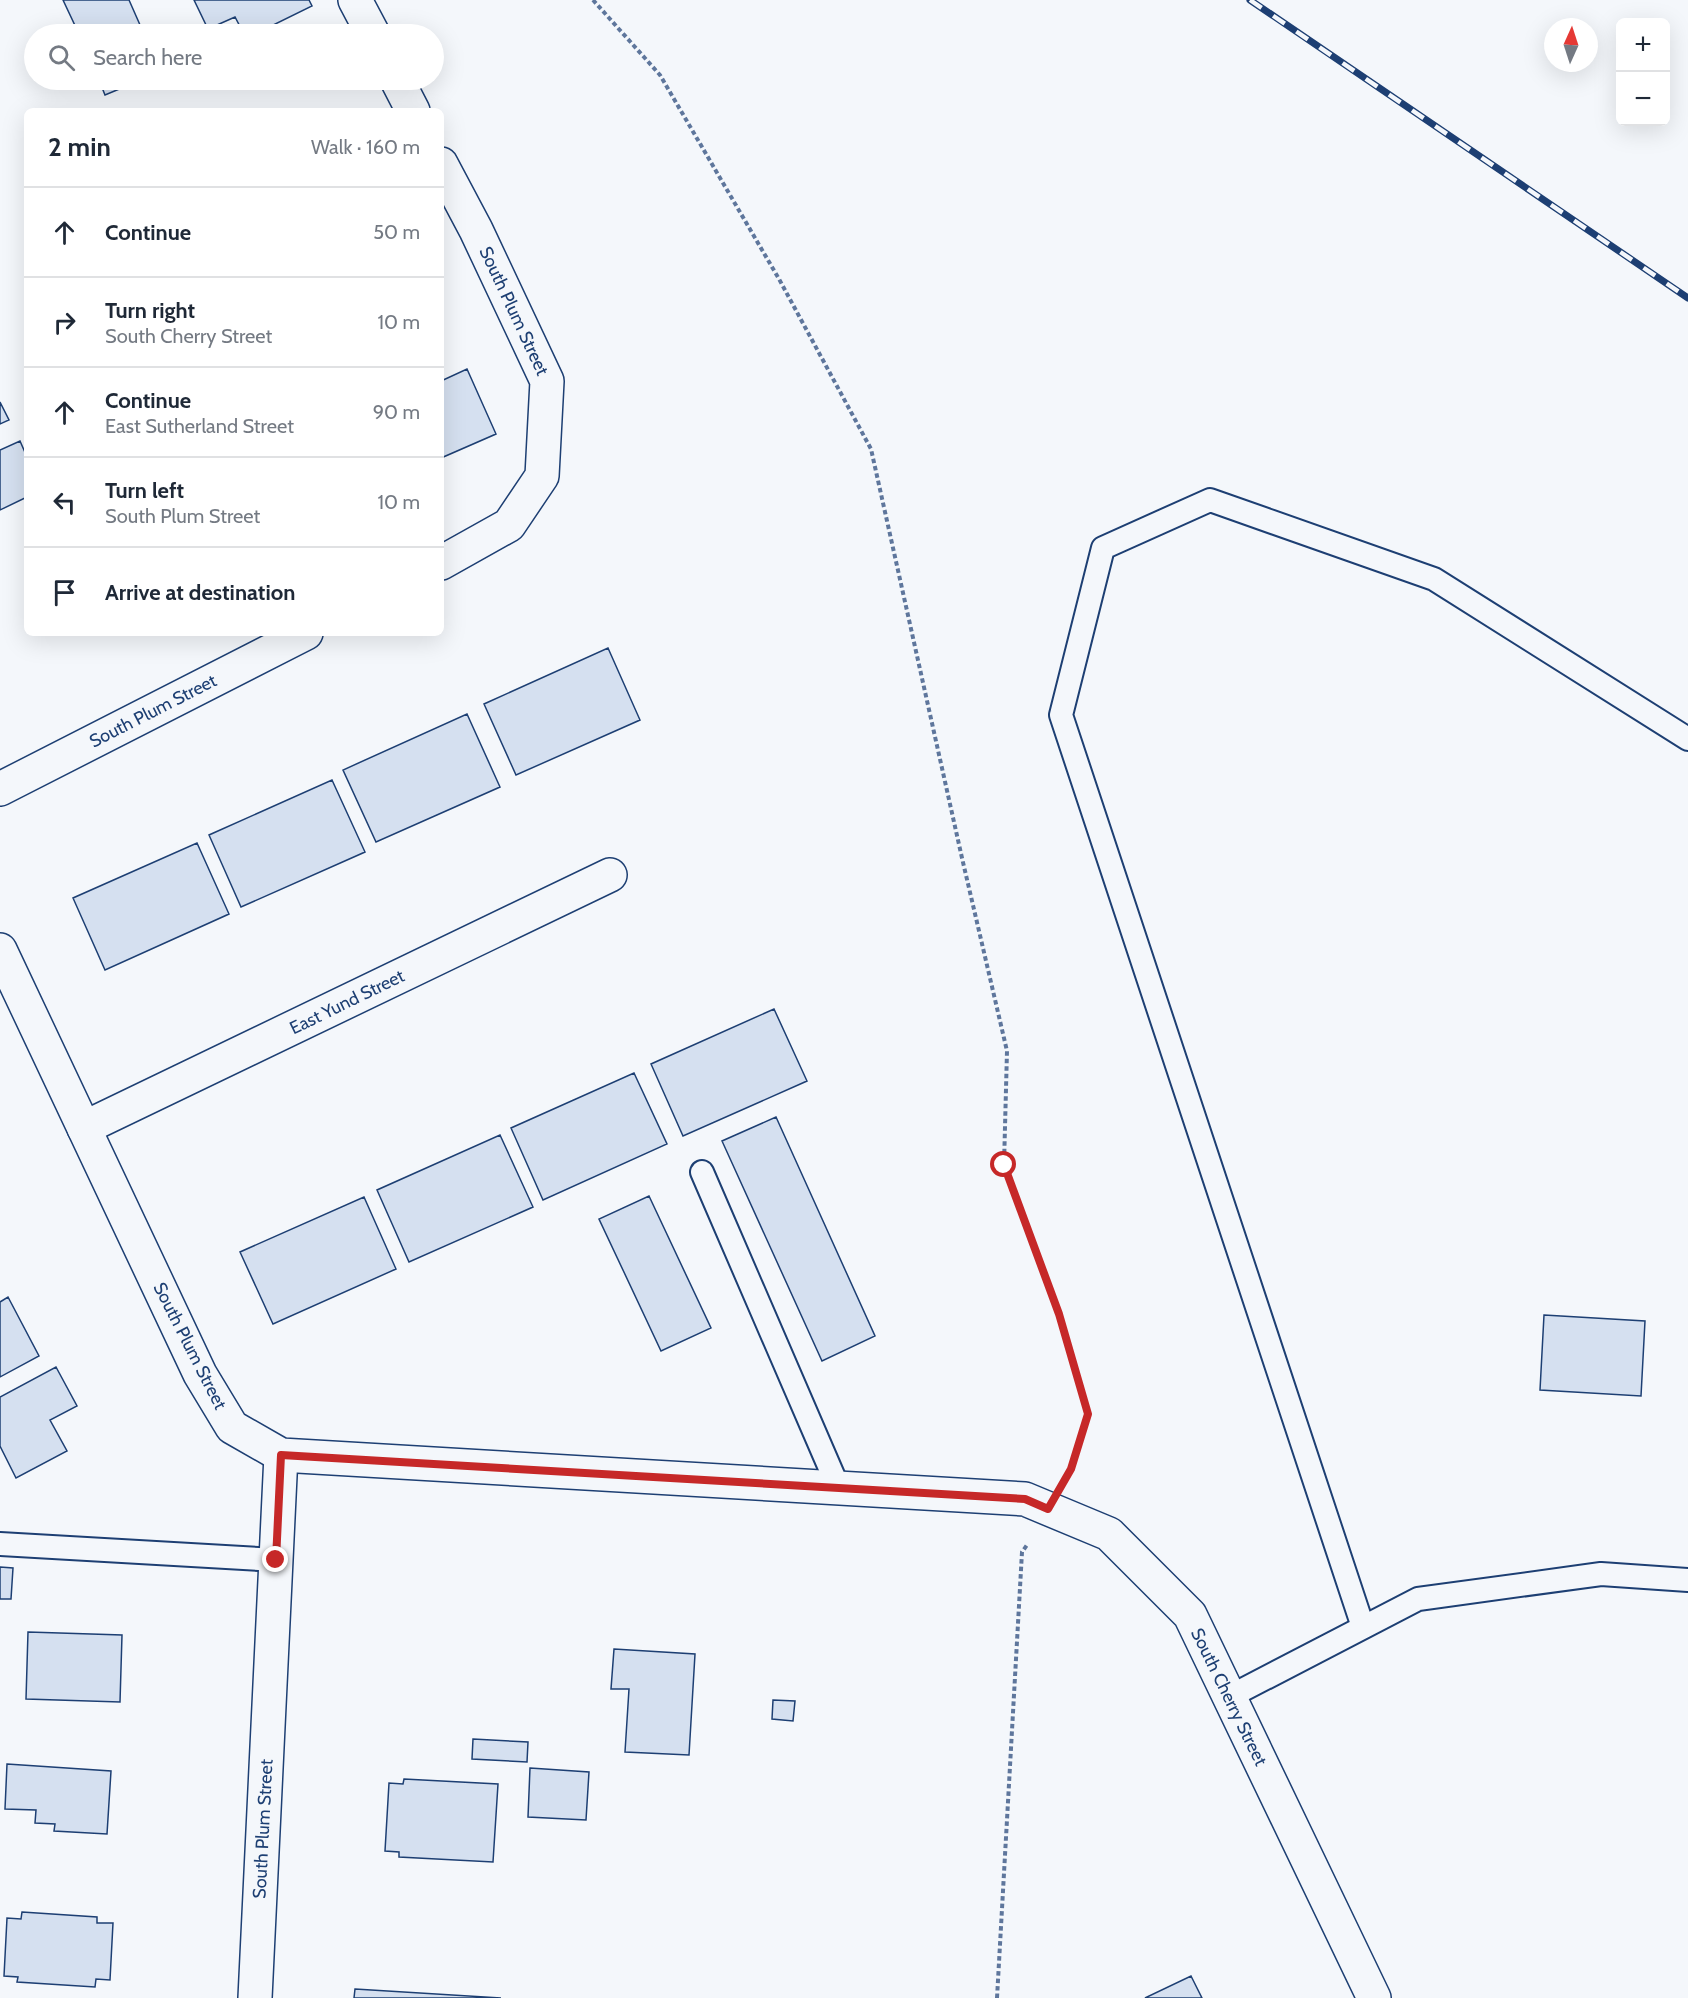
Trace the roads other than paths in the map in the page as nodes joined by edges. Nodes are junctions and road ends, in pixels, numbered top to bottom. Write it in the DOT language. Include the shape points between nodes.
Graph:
graph roads {
  1 [pos="355,0"];
  2 [pos="368,24"];
  3 [pos="402,90"];
  4 [pos="411,108"];
  5 [pos="444,170"];
  6 [pos="444,561"];
  7 [pos="300,636"];
  8 [pos="1688,739"];
  9 [pos="0,789"];
  10 [pos="610,875"];
  11 [pos="0,950"];
  12 [pos="84,1128"];
  13 [pos="702,1172"];
  14 [pos="281,1455"];
  15 [pos="839,1489"];
  16 [pos="0,1544"];
  17 [pos="276,1560"];
  18 [pos="1688,1580"];
  19 [pos="1363,1627"];
  20 [pos="1229,1697"];
  21 [pos="255,1998"];
  22 [pos="1374,1998"];
  1 -- 2 [label="street"];
  3 -- 4 [label="street"];
  5 -- 6 [label="street, South Plum Street" via="547,381 542,476 509,525"];
  7 -- 9 [label="street, South Plum Street"];
  8 -- 19 [label="lane" via="1434,579 1210,500 1103,548 1061,715"];
  10 -- 12 [label="street, East Yund Street"];
  11 -- 12 [label="street, South Plum Street"];
  12 -- 14 [label="street, South Plum Street" via="206,1383 232,1427"];
  13 -- 15 [label="lane"];
  14 -- 15 [label="street, South Cherry Street"];
  14 -- 17 [label="street, South Plum Street"];
  15 -- 20 [label="street, South Cherry Street" via="1025,1499 1109,1534 1190,1615"];
  16 -- 17 [label="lane"];
  17 -- 21 [label="street, South Plum Street"];
  18 -- 19 [label="lane" via="1601,1574 1418,1599"];
  19 -- 20 [label="lane"];
  20 -- 22 [label="street, South Cherry Street"];
}
